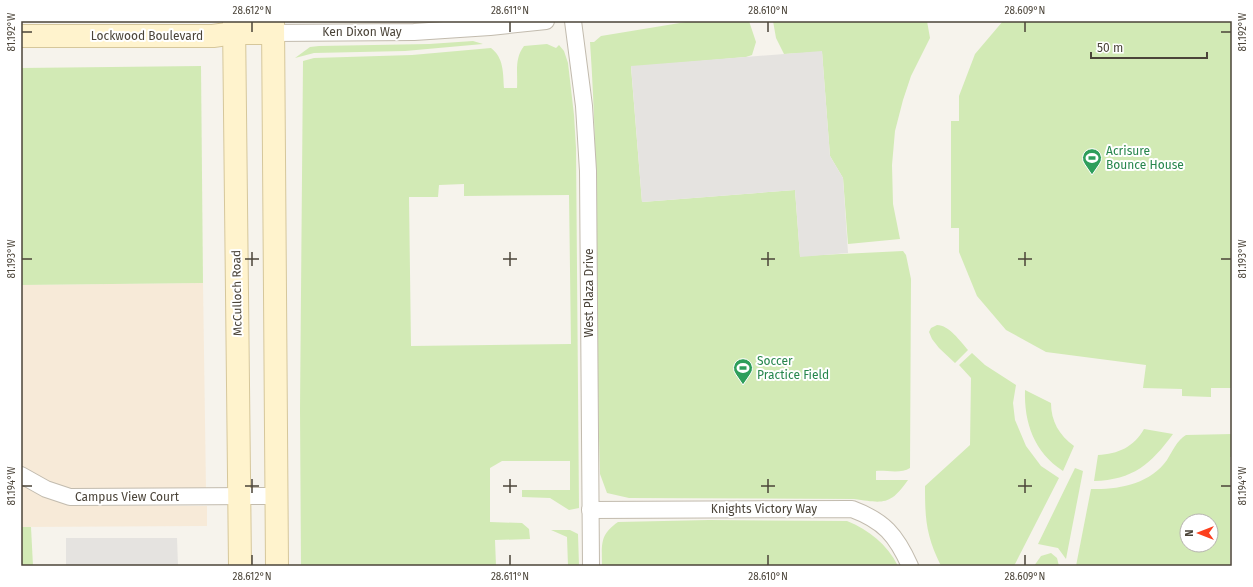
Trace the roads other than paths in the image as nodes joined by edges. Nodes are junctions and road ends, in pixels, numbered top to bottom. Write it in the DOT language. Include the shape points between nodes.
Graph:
graph roads {
  1 [pos="546,21"];
  2 [pos="573,21"];
  3 [pos="234,27"];
  4 [pos="273,27"];
  5 [pos="21,36"];
  6 [pos="21,474"];
  7 [pos="276,496"];
  8 [pos="239,497"];
  9 [pos="590,510"];
  10 [pos="240,566"];
  11 [pos="276,566"];
  12 [pos="591,566"];
  13 [pos="910,566"];
  1 -- 4 [label="street, Ken Dixon Way" via="414,32"];
  2 -- 9 [label="street, West Plaza Drive" via="584,106 588,171"];
  3 -- 4 [label="main road, Lockwood Boulevard"];
  3 -- 5 [label="main road, Lockwood Boulevard" via="212,36"];
  3 -- 8 [label="main road, McCulloch Road"];
  4 -- 7 [label="main road"];
  6 -- 8 [label="street, Campus View Court" via="46,489 70,497"];
  7 -- 8 [label="street, Campus View Court"];
  7 -- 11 [label="main road"];
  8 -- 10 [label="main road, McCulloch Road"];
  9 -- 12 [label="street, West Plaza Drive"];
  9 -- 13 [label="street, Knights Victory Way" via="852,509 868,515 887,528 901,545"];
}
